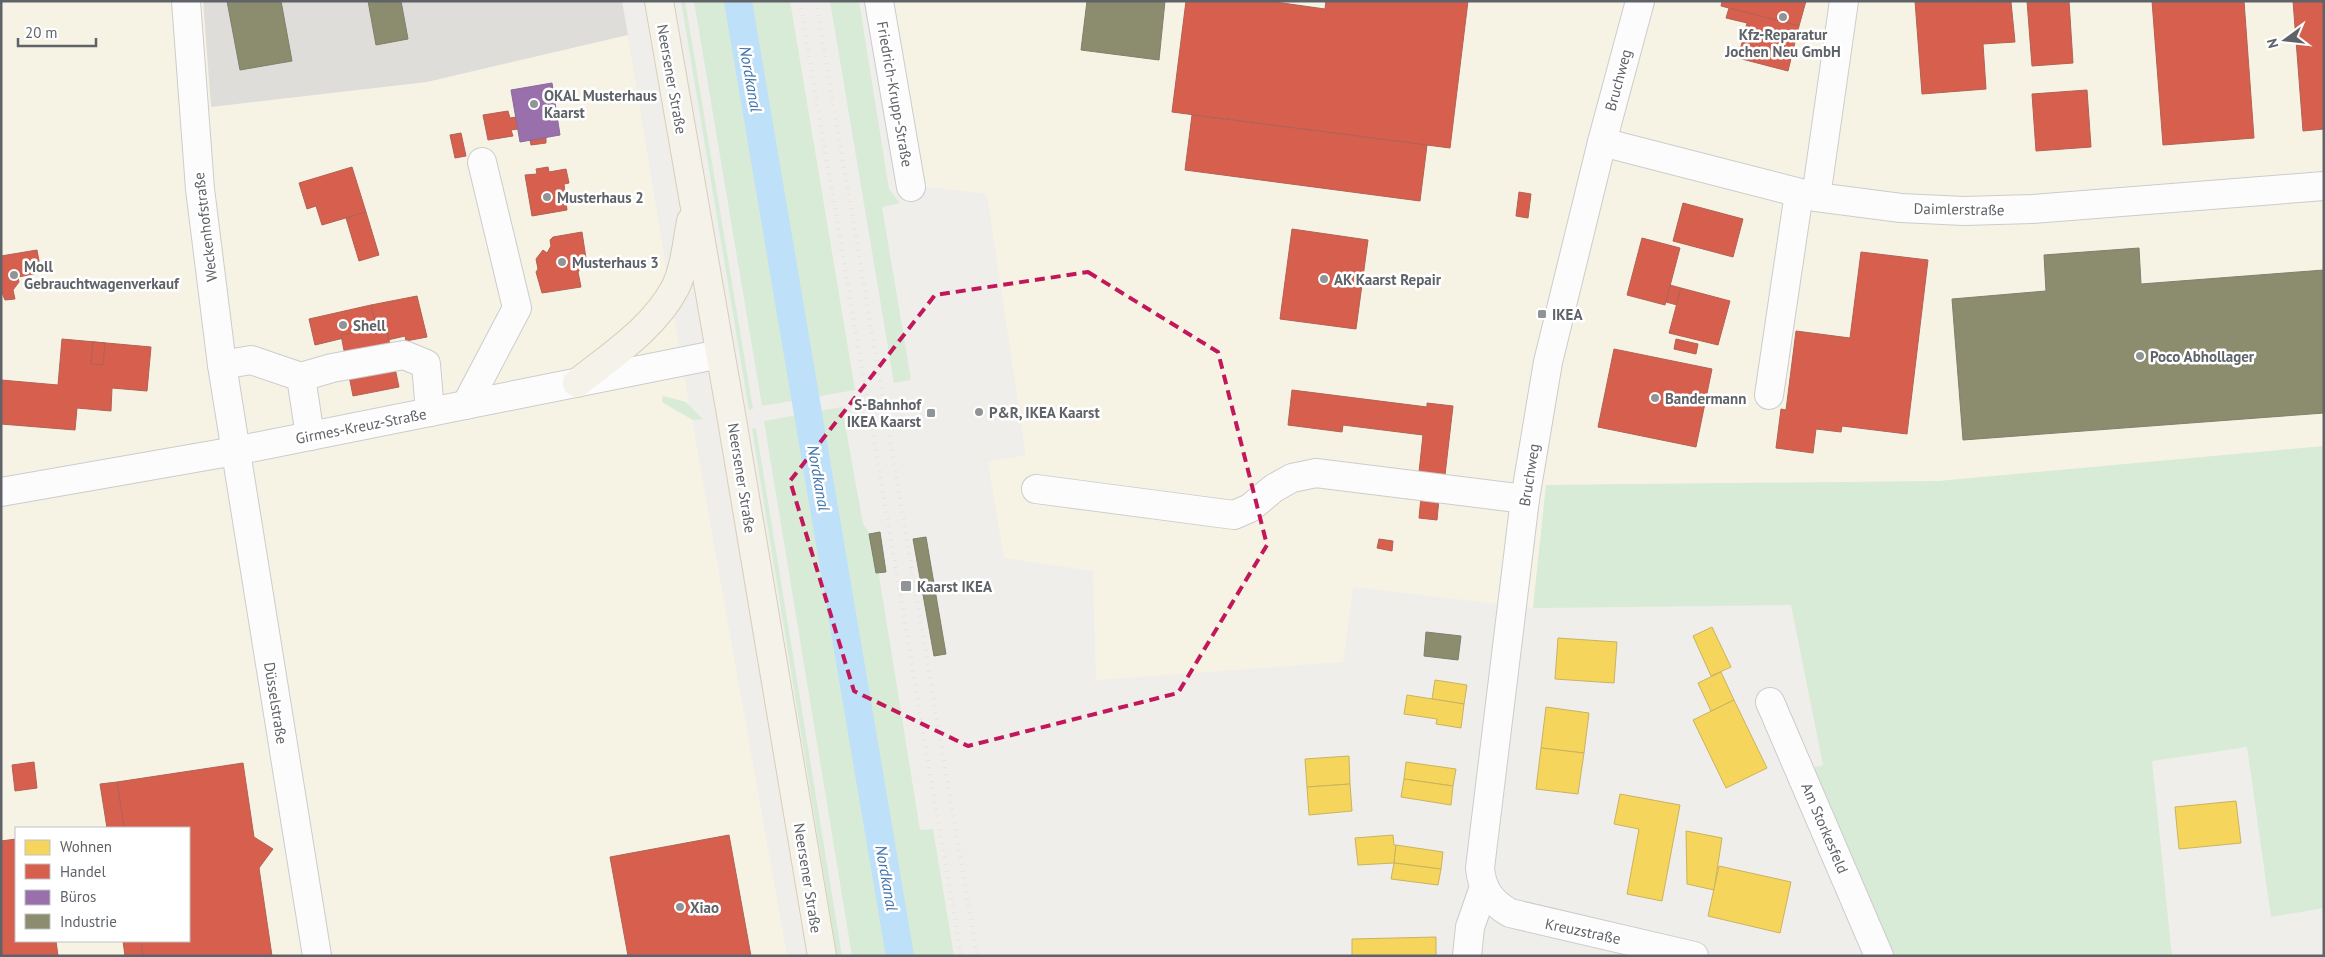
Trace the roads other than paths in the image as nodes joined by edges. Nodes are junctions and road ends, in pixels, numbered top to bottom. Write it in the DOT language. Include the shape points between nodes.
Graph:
graph roads {
  1 [pos="186,1"];
  2 [pos="659,1"];
  3 [pos="880,1"];
  4 [pos="1640,1"];
  5 [pos="1844,1"];
  6 [pos="1602,142"];
  7 [pos="482,162"];
  8 [pos="2324,186"];
  9 [pos="911,188"];
  10 [pos="1807,195"];
  11 [pos="694,202"];
  12 [pos="720,354"];
  13 [pos="222,365"];
  14 [pos="301,376"];
  15 [pos="577,382"];
  16 [pos="1769,395"];
  17 [pos="466,405"];
  18 [pos="430,412"];
  19 [pos="310,436"];
  20 [pos="234,451"];
  21 [pos="1036,490"];
  22 [pos="1,492"];
  23 [pos="1525,499"];
  24 [pos="1770,702"];
  25 [pos="1484,887"];
  26 [pos="317,956"];
  27 [pos="822,956"];
  28 [pos="1467,956"];
  29 [pos="1694,956"];
  30 [pos="1879,956"];
  1 -- 13 [label="street, Weckenhofstraße" via="200,189"];
  2 -- 11 [label="main road, Neersener Straße"];
  3 -- 9 [label="street, Friedrich-Krupp-Straße"];
  4 -- 6 [label="street, Bruchweg"];
  5 -- 10 [label="street"];
  6 -- 10 [label="street, Daimlerstraße"];
  6 -- 23 [label="street, Bruchweg" via="1548,362"];
  7 -- 17 [label="street" via="517,308"];
  8 -- 10 [label="street, Daimlerstraße" via="2032,209 1964,211 1858,204"];
  10 -- 16 [label="street"];
  11 -- 12 [label="main road, Neersener Straße"];
  11 -- 15 [label="main road" via="676,286 661,310 638,334"];
  12 -- 15 [label="street, Girmes-Kreuz-Straße"];
  12 -- 27 [label="main road, Neersener Straße"];
  13 -- 14 [label="street" via="251,360"];
  13 -- 20 [label="street, Weckenhofstraße"];
  14 -- 18 [label="street" via="404,355 426,364"];
  14 -- 19 [label="street"];
  15 -- 17 [label="street, Girmes-Kreuz-Straße"];
  17 -- 18 [label="street, Girmes-Kreuz-Straße"];
  18 -- 19 [label="street, Girmes-Kreuz-Straße"];
  19 -- 20 [label="street, Girmes-Kreuz-Straße"];
  20 -- 22 [label="street, Girmes-Kreuz-Straße"];
  20 -- 26 [label="street, Düsselstraße"];
  21 -- 23 [label="street" via="1234,515 1250,508 1292,478 1316,473"];
  23 -- 25 [label="street, Bruchweg" via="1480,868"];
  24 -- 30 [label="street, Am Storkesfeld"];
  25 -- 28 [label="street, Bruchweg" via="1470,927"];
  25 -- 29 [label="street, Kreuzstraße" via="1491,900 1517,916"];
}
